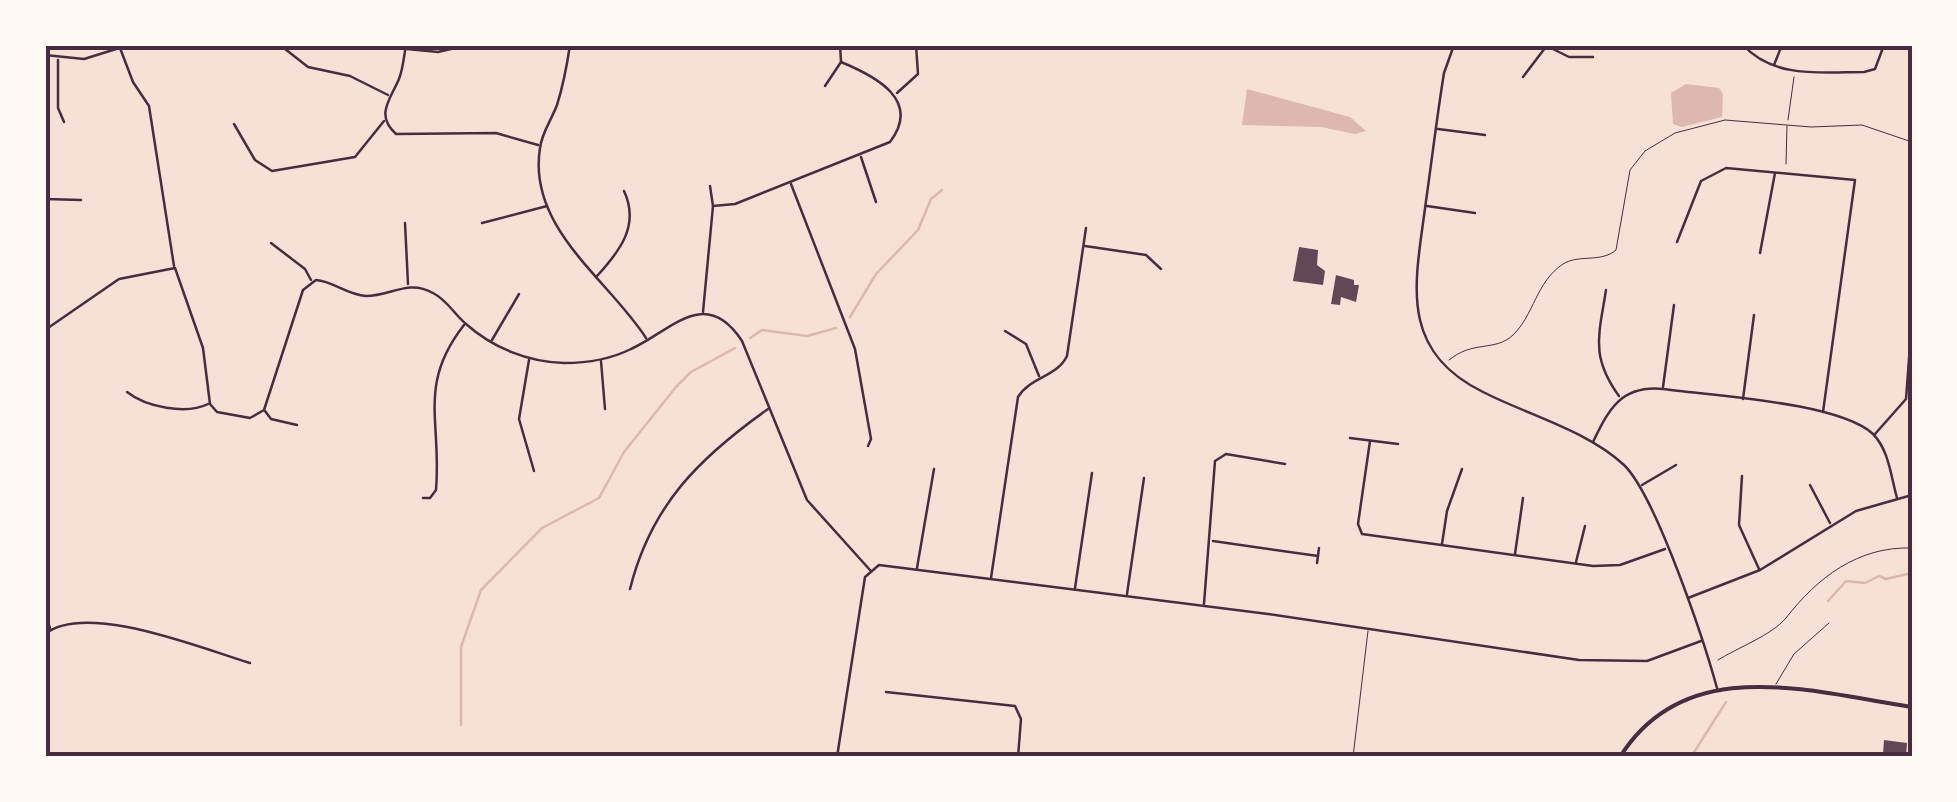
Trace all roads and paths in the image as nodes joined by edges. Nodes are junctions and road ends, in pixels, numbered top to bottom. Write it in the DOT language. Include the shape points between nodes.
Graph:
graph roads {
  1 [pos="130,45"];
  2 [pos="280,45"];
  3 [pos="468,45"];
  4 [pos="570,45"];
  5 [pos="840,45"];
  6 [pos="916,45"];
  7 [pos="1454,45"];
  8 [pos="1743,45"];
  9 [pos="1782,45"];
  10 [pos="1884,45"];
  11 [pos="1545,46"];
  12 [pos="406,47"];
  13 [pos="120,48"];
  14 [pos="45,55"];
  15 [pos="1594,57"];
  16 [pos="58,58"];
  17 [pos="840,62"];
  18 [pos="1774,66"];
  19 [pos="1794,71"];
  20 [pos="1523,77"];
  21 [pos="826,86"];
  22 [pos="896,94"];
  23 [pos="390,96"];
  24 [pos="385,120"];
  25 [pos="64,122"];
  26 [pos="234,124"];
  27 [pos="1788,125"];
  28 [pos="1436,128"];
  29 [pos="1486,136"];
  30 [pos="1912,142"];
  31 [pos="540,146"];
  32 [pos="860,156"];
  33 [pos="1776,172"];
  34 [pos="1785,172"];
  35 [pos="790,183"];
  36 [pos="710,186"];
  37 [pos="624,191"];
  38 [pos="45,198"];
  39 [pos="80,200"];
  40 [pos="876,202"];
  41 [pos="548,206"];
  42 [pos="713,206"];
  43 [pos="1426,206"];
  44 [pos="1475,212"];
  45 [pos="405,223"];
  46 [pos="482,223"];
  47 [pos="1086,228"];
  48 [pos="1677,242"];
  49 [pos="271,243"];
  50 [pos="1912,244"];
  51 [pos="1084,246"];
  52 [pos="1760,252"];
  53 [pos="175,268"];
  54 [pos="1161,269"];
  55 [pos="596,277"];
  56 [pos="1912,280"];
  57 [pos="312,281"];
  58 [pos="408,286"];
  59 [pos="1606,290"];
  60 [pos="519,294"];
  61 [pos="1674,306"];
  62 [pos="703,314"];
  63 [pos="1754,316"];
  64 [pos="465,324"];
  65 [pos="45,330"];
  66 [pos="1005,332"];
  67 [pos="1912,332"];
  68 [pos="647,340"];
  69 [pos="491,342"];
  70 [pos="530,358"];
  71 [pos="600,360"];
  72 [pos="1449,360"];
  73 [pos="1040,378"];
  74 [pos="1663,389"];
  75 [pos="127,392"];
  76 [pos="1620,397"];
  77 [pos="1742,400"];
  78 [pos="210,404"];
  79 [pos="769,408"];
  80 [pos="264,410"];
  81 [pos="605,410"];
  82 [pos="1823,412"];
  83 [pos="297,425"];
  84 [pos="1874,435"];
  85 [pos="1350,438"];
  86 [pos="871,439"];
  87 [pos="880,440"];
  88 [pos="1370,441"];
  89 [pos="1592,443"];
  90 [pos="1398,444"];
  91 [pos="868,446"];
  92 [pos="1285,464"];
  93 [pos="1676,465"];
  94 [pos="934,468"];
  95 [pos="1462,470"];
  96 [pos="534,471"];
  97 [pos="1092,473"];
  98 [pos="1742,476"];
  99 [pos="1144,478"];
  100 [pos="1810,485"];
  101 [pos="1640,486"];
  102 [pos="1912,495"];
  103 [pos="423,498"];
  104 [pos="1523,498"];
  105 [pos="1896,498"];
  106 [pos="1831,524"];
  107 [pos="1585,526"];
  108 [pos="1211,541"];
  109 [pos="1442,546"];
  110 [pos="1319,548"];
  111 [pos="1666,548"];
  112 [pos="1912,548"];
  113 [pos="1515,555"];
  114 [pos="1318,556"];
  115 [pos="1317,564"];
  116 [pos="1576,564"];
  117 [pos="870,570"];
  118 [pos="917,570"];
  119 [pos="1760,570"];
  120 [pos="990,580"];
  121 [pos="1075,589"];
  122 [pos="630,590"];
  123 [pos="1127,596"];
  124 [pos="1686,599"];
  125 [pos="1204,606"];
  126 [pos="45,614"];
  127 [pos="1830,623"];
  128 [pos="1368,628"];
  129 [pos="50,630"];
  130 [pos="45,634"];
  131 [pos="1701,641"];
  132 [pos="250,663"];
  133 [pos="1710,665"];
  134 [pos="1774,686"];
  135 [pos="1718,688"];
  136 [pos="886,692"];
  137 [pos="1912,707"];
  138 [pos="837,757"];
  139 [pos="1018,757"];
  140 [pos="1354,757"];
  141 [pos="1620,757"];
  1 -- 13 [label="street"];
  2 -- 23 [label="street" via="308,68 350,76"];
  3 -- 12 [label="street" via="438,52"];
  4 -- 31 [label="street"];
  5 -- 17 [label="street"];
  6 -- 22 [label="street" via="918,74"];
  7 -- 28 [label="street"];
  8 -- 18 [label="street"];
  9 -- 18 [label="street"];
  10 -- 19 [label="street" via="1875,69"];
  11 -- 15 [label="street" via="1569,58"];
  11 -- 20 [label="street"];
  12 -- 23 [label="street"];
  13 -- 16 [label="street" via="84,59"];
  13 -- 53 [label="street" via="149,106"];
  14 -- 16 [label="street"];
  16 -- 25 [label="street"];
  17 -- 21 [label="street"];
  17 -- 22 [label="street"];
  18 -- 19 [label="street"];
  19 -- 27 [label="path"];
  22 -- 32 [label="street" via="896,134"];
  23 -- 24 [label="street"];
  24 -- 26 [label="street" via="356,156 272,170 255,160"];
  24 -- 31 [label="street" via="404,136 496,134"];
  27 -- 30 [label="path" via="1862,124"];
  27 -- 34 [label="path"];
  27 -- 72 [label="path" via="1720,121 1662,138 1630,170 1616,250 1564,264 1543,284 1511,338 1498,346 1475,344"];
  28 -- 29 [label="street"];
  28 -- 43 [label="street"];
  31 -- 41 [label="street"];
  32 -- 35 [label="street"];
  32 -- 40 [label="street"];
  33 -- 34 [label="street"];
  33 -- 48 [label="street" via="1726,168 1701,182"];
  33 -- 52 [label="street"];
  34 -- 82 [label="street" via="1855,180"];
  35 -- 42 [label="street"];
  35 -- 86 [label="street" via="856,348"];
  36 -- 42 [label="street"];
  37 -- 55 [label="street" via="628,232"];
  38 -- 39 [label="street"];
  41 -- 46 [label="street"];
  41 -- 55 [label="street" via="570,249"];
  42 -- 62 [label="street"];
  43 -- 44 [label="street"];
  43 -- 89 [label="street" via="1414,297 1427,342 1443,366 1465,384"];
  45 -- 58 [label="street"];
  47 -- 51 [label="street"];
  49 -- 57 [label="street"];
  50 -- 56 [label="path"];
  51 -- 54 [label="street" via="1146,256"];
  51 -- 73 [label="street" via="1068,356"];
  53 -- 65 [label="street" via="118,278"];
  53 -- 78 [label="street" via="203,348"];
  55 -- 68 [label="street"];
  57 -- 58 [label="street" via="364,296"];
  57 -- 80 [label="street" via="303,290"];
  58 -- 64 [label="street" via="434,293"];
  59 -- 76 [label="street" via="1597,350"];
  60 -- 69 [label="street"];
  61 -- 74 [label="street"];
  62 -- 68 [label="street" via="673,322"];
  62 -- 79 [label="street" via="736,332"];
  63 -- 77 [label="street"];
  64 -- 69 [label="street"];
  64 -- 103 [label="street" via="434,382 438,471 435,495"];
  66 -- 73 [label="street" via="1026,344"];
  67 -- 84 [label="street" via="1906,399"];
  68 -- 71 [label="street"];
  69 -- 70 [label="street"];
  70 -- 71 [label="street"];
  70 -- 96 [label="street" via="519,419"];
  71 -- 81 [label="street"];
  73 -- 120 [label="street" via="1018,397"];
  74 -- 76 [label="street"];
  74 -- 77 [label="street"];
  75 -- 78 [label="street" via="140,402 197,410"];
  76 -- 89 [label="street"];
  77 -- 82 [label="street"];
  78 -- 80 [label="street" via="217,412 250,418"];
  79 -- 117 [label="street" via="807,500"];
  79 -- 122 [label="street" via="700,459 651,528"];
  80 -- 83 [label="street" via="270,419"];
  82 -- 84 [label="street" via="1849,418"];
  84 -- 105 [label="street" via="1886,453"];
  85 -- 88 [label="street"];
  86 -- 87 [label="street"];
  86 -- 91 [label="street"];
  88 -- 90 [label="street"];
  88 -- 109 [label="street" via="1360,532"];
  89 -- 101 [label="street"];
  92 -- 108 [label="street" via="1219,457"];
  93 -- 101 [label="street"];
  94 -- 118 [label="street"];
  95 -- 109 [label="street" via="1446,511"];
  97 -- 121 [label="street"];
  98 -- 119 [label="street" via="1739,524"];
  99 -- 123 [label="street"];
  100 -- 106 [label="street"];
  101 -- 111 [label="street"];
  102 -- 105 [label="street"];
  104 -- 113 [label="street"];
  105 -- 106 [label="street"];
  106 -- 119 [label="street"];
  107 -- 116 [label="street"];
  108 -- 114 [label="street"];
  108 -- 125 [label="street"];
  109 -- 113 [label="street"];
  110 -- 114 [label="street"];
  111 -- 116 [label="street" via="1620,565"];
  111 -- 124 [label="street"];
  112 -- 133 [label="path" via="1851,560 1803,595 1785,619"];
  113 -- 116 [label="street"];
  114 -- 115 [label="street"];
  117 -- 118 [label="street"];
  117 -- 138 [label="street"];
  118 -- 120 [label="street"];
  119 -- 124 [label="street"];
  120 -- 121 [label="street"];
  121 -- 123 [label="street"];
  123 -- 125 [label="street"];
  124 -- 131 [label="street"];
  125 -- 128 [label="street"];
  126 -- 129 [label="street"];
  127 -- 134 [label="lane" via="1794,654"];
  128 -- 131 [label="street" via="1615,663 1647,660"];
  128 -- 140 [label="lane"];
  129 -- 130 [label="street"];
  129 -- 132 [label="street" via="85,622 112,625"];
  131 -- 133 [label="street"];
  133 -- 135 [label="street"];
  134 -- 135 [label="main road"];
  134 -- 137 [label="main road"];
  135 -- 141 [label="main road" via="1656,716"];
  136 -- 139 [label="street" via="1016,706"];
}
